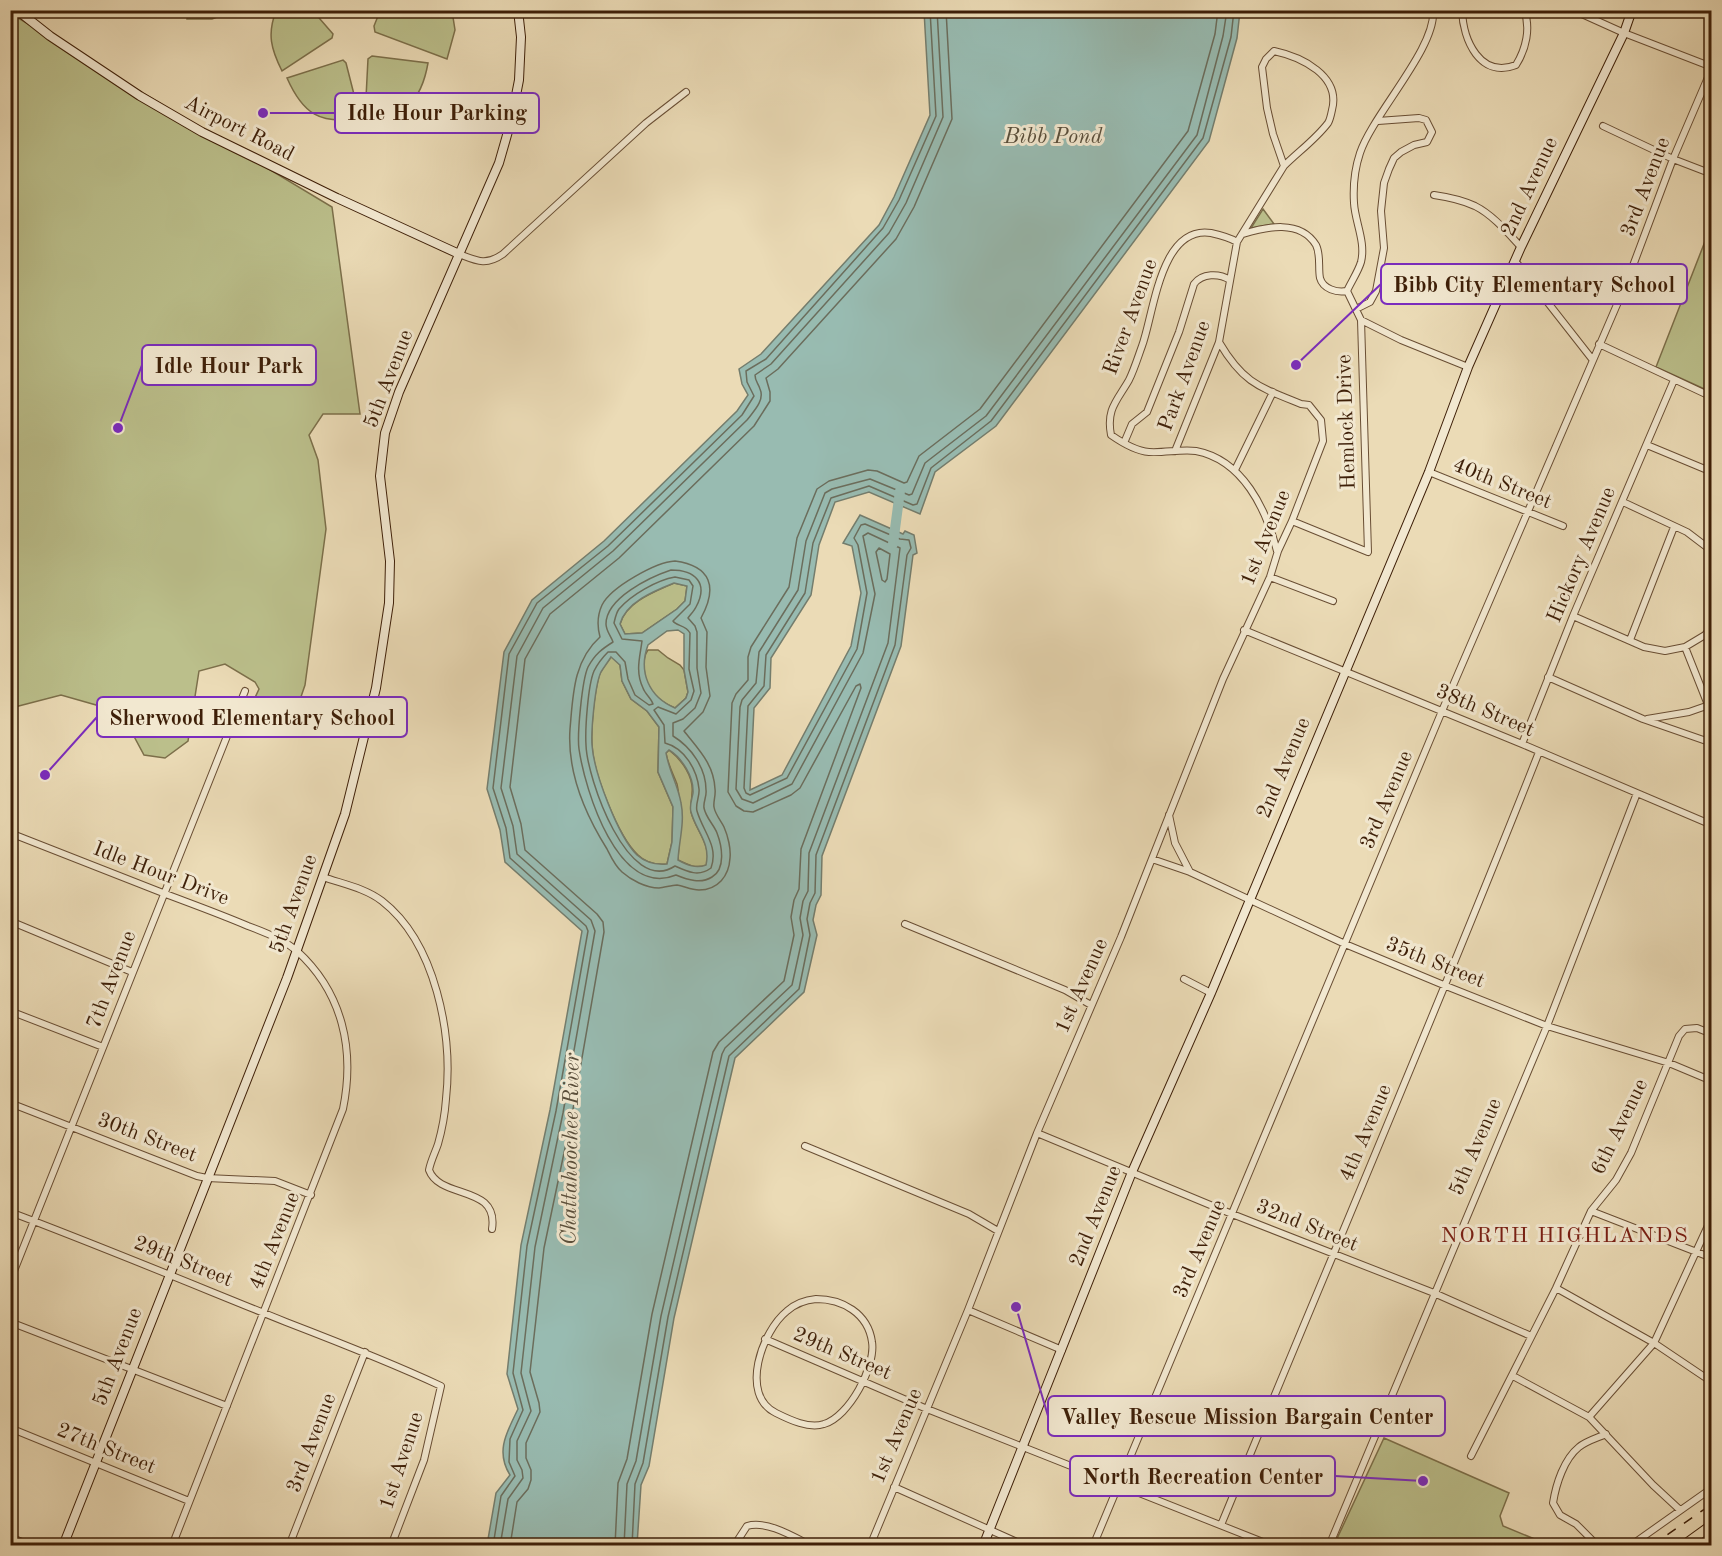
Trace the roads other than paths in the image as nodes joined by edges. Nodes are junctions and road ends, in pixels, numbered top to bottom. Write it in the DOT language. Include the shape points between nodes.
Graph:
graph roads {
  1 [pos="17,10"];
  2 [pos="518,10"];
  3 [pos="1351,10"];
  4 [pos="1372,10"];
  5 [pos="1432,10"];
  6 [pos="1462,10"];
  7 [pos="1524,10"];
  8 [pos="1573,10"];
  9 [pos="1632,10"];
  10 [pos="1624,33"];
  11 [pos="1712,68"];
  12 [pos="686,92"];
  13 [pos="1378,121"];
  14 [pos="1603,126"];
  15 [pos="1673,159"];
  16 [pos="1284,166"];
  17 [pos="1712,174"];
  18 [pos="1434,195"];
  19 [pos="1242,234"];
  20 [pos="1237,242"];
  21 [pos="1521,247"];
  22 [pos="459,254"];
  23 [pos="1516,262"];
  24 [pos="1230,280"];
  25 [pos="1347,291"];
  26 [pos="1356,309"];
  27 [pos="1361,320"];
  28 [pos="1219,342"];
  29 [pos="1599,344"];
  30 [pos="1592,359"];
  31 [pos="1468,367"];
  32 [pos="1674,380"];
  33 [pos="1273,392"];
  34 [pos="1712,397"];
  35 [pos="1124,442"];
  36 [pos="1647,445"];
  37 [pos="1175,451"];
  38 [pos="1235,470"];
  39 [pos="1428,472"];
  40 [pos="1712,472"];
  41 [pos="1623,502"];
  42 [pos="1527,511"];
  43 [pos="1292,521"];
  44 [pos="1563,526"];
  45 [pos="1674,527"];
  46 [pos="1278,551"];
  47 [pos="1712,551"];
  48 [pos="1270,577"];
  49 [pos="1333,601"];
  50 [pos="1573,616"];
  51 [pos="1712,627"];
  52 [pos="1244,630"];
  53 [pos="1630,640"];
  54 [pos="1684,647"];
  55 [pos="1344,671"];
  56 [pos="1548,677"];
  57 [pos="245,691"];
  58 [pos="1709,706"];
  59 [pos="1442,711"];
  60 [pos="1712,715"];
  61 [pos="1643,719"];
  62 [pos="1522,744"];
  63 [pos="1712,744"];
  64 [pos="1539,752"];
  65 [pos="1637,793"];
  66 [pos="1169,814"];
  67 [pos="1712,825"];
  68 [pos="10,833"];
  69 [pos="1152,859"];
  70 [pos="1190,872"];
  71 [pos="323,877"];
  72 [pos="164,893"];
  73 [pos="1248,900"];
  74 [pos="10,921"];
  75 [pos="905,924"];
  76 [pos="1345,944"];
  77 [pos="296,951"];
  78 [pos="132,972"];
  79 [pos="1184,979"];
  80 [pos="1446,986"];
  81 [pos="1210,993"];
  82 [pos="1091,1005"];
  83 [pos="10,1011"];
  84 [pos="1547,1026"];
  85 [pos="1712,1034"];
  86 [pos="104,1047"];
  87 [pos="1669,1063"];
  88 [pos="1712,1082"];
  89 [pos="10,1103"];
  90 [pos="71,1127"];
  91 [pos="1037,1133"];
  92 [pos="805,1146"];
  93 [pos="1132,1172"];
  94 [pos="207,1178"];
  95 [pos="311,1195"];
  96 [pos="1591,1211"];
  97 [pos="10,1212"];
  98 [pos="1232,1214"];
  99 [pos="1712,1216"];
  100 [pos="34,1221"];
  101 [pos="492,1229"];
  102 [pos="998,1231"];
  103 [pos="1696,1251"];
  104 [pos="1332,1254"];
  105 [pos="1712,1258"];
  106 [pos="169,1275"];
  107 [pos="10,1281"];
  108 [pos="1556,1288"];
  109 [pos="1434,1293"];
  110 [pos="968,1310"];
  111 [pos="264,1312"];
  112 [pos="10,1322"];
  113 [pos="1531,1336"];
  114 [pos="765,1340"];
  115 [pos="1654,1343"];
  116 [pos="1062,1350"];
  117 [pos="365,1352"];
  118 [pos="133,1369"];
  119 [pos="1512,1376"];
  120 [pos="862,1381"];
  121 [pos="1712,1382"];
  122 [pos="441,1386"];
  123 [pos="227,1406"];
  124 [pos="927,1409"];
  125 [pos="1589,1417"];
  126 [pos="10,1428"];
  127 [pos="1606,1434"];
  128 [pos="1022,1447"];
  129 [pos="1471,1456"];
  130 [pos="96,1463"];
  131 [pos="1120,1484"];
  132 [pos="894,1487"];
  133 [pos="1712,1488"];
  134 [pos="189,1501"];
  135 [pos="1680,1510"];
  136 [pos="1221,1525"];
  137 [pos="1712,1525"];
  138 [pos="990,1530"];
  139 [pos="10,1537"];
  140 [pos="808,1544"];
  141 [pos="31,1545"];
  142 [pos="63,1545"];
  143 [pos="172,1545"];
  144 [pos="290,1545"];
  145 [pos="391,1545"];
  146 [pos="734,1545"];
  147 [pos="870,1545"];
  148 [pos="983,1545"];
  149 [pos="1026,1545"];
  150 [pos="1094,1545"];
  151 [pos="1273,1545"];
  152 [pos="1329,1545"];
  153 [pos="1598,1545"];
  154 [pos="1630,1545"];
  155 [pos="1683,1545"];
  1 -- 22 [label="street, Airport Road" via="140,96 202,132"];
  2 -- 22 [label="street, 5th Avenue" via="519,80 511,122 499,163"];
  3 -- 4 [label="street"];
  5 -- 13 [label="street" via="1431,30"];
  6 -- 7 [label="street" via="1464,31 1475,53 1490,65 1507,68 1516,65 1525,47"];
  8 -- 10 [label="street"];
  9 -- 10 [label="street, 2nd Avenue"];
  10 -- 11 [label="street"];
  10 -- 21 [label="street, 2nd Avenue"];
  11 -- 15 [label="street, 3rd Avenue"];
  12 -- 22 [label="street" via="646,123 493,261"];
  13 -- 25 [label="street" via="1360,153 1355,177 1361,261"];
  13 -- 26 [label="street" via="1419,118 1425,120 1432,132 1427,142 1401,152 1389,169 1381,211 1384,248 1376,291 1370,302"];
  14 -- 15 [label="street"];
  15 -- 17 [label="street"];
  15 -- 29 [label="street, 3rd Avenue"];
  16 -- 16 [label="street" via="1329,122 1334,90 1324,75 1289,54 1274,51 1262,68 1267,108"];
  16 -- 19 [label="street"];
  18 -- 21 [label="street" via="1477,207"];
  19 -- 20 [label="street"];
  19 -- 25 [label="street" via="1269,226 1304,233 1316,246 1320,278 1325,285 1338,293"];
  20 -- 24 [label="street, Park Avenue"];
  20 -- 35 [label="street, River Avenue" via="1202,232 1191,236 1169,257 1144,343 1129,379 1112,405 1111,435"];
  21 -- 23 [label="street, 2nd Avenue"];
  22 -- 71 [label="street, 5th Avenue" via="385,433 380,476 390,561 384,646 345,814"];
  23 -- 30 [label="street"];
  23 -- 31 [label="street, 2nd Avenue"];
  24 -- 28 [label="street, Park Avenue"];
  24 -- 35 [label="street" via="1208,275 1194,284 1147,412 1132,424"];
  25 -- 26 [label="street, Hemlock Drive"];
  26 -- 27 [label="street, Hemlock Drive"];
  27 -- 31 [label="street"];
  27 -- 43 [label="street, Hemlock Drive" via="1368,552"];
  28 -- 33 [label="street" via="1250,381"];
  28 -- 37 [label="street, Park Avenue"];
  29 -- 30 [label="street, 3rd Avenue"];
  29 -- 32 [label="street"];
  30 -- 42 [label="street, 3rd Avenue"];
  31 -- 39 [label="street, 2nd Avenue"];
  32 -- 34 [label="street"];
  32 -- 36 [label="street, Hickory Avenue"];
  33 -- 38 [label="street"];
  33 -- 43 [label="street, 1st Avenue" via="1309,405 1321,420 1323,441"];
  35 -- 37 [label="street" via="1147,452"];
  36 -- 40 [label="street"];
  36 -- 41 [label="street, Hickory Avenue"];
  37 -- 38 [label="street" via="1212,456"];
  38 -- 46 [label="street" via="1265,516"];
  39 -- 42 [label="street, 40th Street"];
  39 -- 55 [label="street, 2nd Avenue"];
  41 -- 45 [label="street"];
  41 -- 50 [label="street, Hickory Avenue"];
  42 -- 44 [label="street, 40th Street"];
  42 -- 59 [label="street, 3rd Avenue"];
  43 -- 46 [label="street, 1st Avenue"];
  45 -- 47 [label="street"];
  45 -- 53 [label="street"];
  46 -- 48 [label="street, 1st Avenue"];
  48 -- 49 [label="street"];
  48 -- 52 [label="street, 1st Avenue"];
  50 -- 53 [label="street"];
  50 -- 56 [label="street, Hickory Avenue"];
  51 -- 54 [label="street"];
  52 -- 55 [label="street, 38th Street"];
  52 -- 66 [label="street, 1st Avenue"];
  53 -- 54 [label="street" via="1665,651"];
  54 -- 58 [label="street"];
  55 -- 59 [label="street, 38th Street"];
  55 -- 73 [label="street, 2nd Avenue"];
  56 -- 61 [label="street"];
  56 -- 62 [label="street, Hickory Avenue"];
  57 -- 72 [label="street, 7th Avenue"];
  58 -- 60 [label="street"];
  58 -- 61 [label="street"];
  59 -- 62 [label="street, 38th Street"];
  59 -- 76 [label="street, 3rd Avenue"];
  61 -- 63 [label="street"];
  62 -- 64 [label="street, 38th Street"];
  64 -- 65 [label="street, 38th Street"];
  64 -- 80 [label="street, 4th Avenue"];
  65 -- 67 [label="street, 38th Street"];
  65 -- 84 [label="street, 5th Avenue"];
  66 -- 69 [label="street, 1st Avenue"];
  66 -- 70 [label="street" via="1175,843"];
  68 -- 72 [label="street, Idle Hour Drive"];
  69 -- 70 [label="street, 35th Street"];
  69 -- 82 [label="street, 1st Avenue"];
  70 -- 73 [label="street, 35th Street"];
  71 -- 77 [label="street, 5th Avenue"];
  71 -- 101 [label="street" via="363,890 382,901 411,933 431,975 446,1035 448,1078 443,1121 429,1170 431,1176 449,1187 484,1203 492,1214"];
  72 -- 77 [label="street, Idle Hour Drive" via="268,934"];
  72 -- 78 [label="street, 7th Avenue"];
  73 -- 76 [label="street, 35th Street"];
  73 -- 81 [label="street, 2nd Avenue"];
  74 -- 78 [label="street"];
  75 -- 82 [label="street" via="1065,990"];
  76 -- 80 [label="street, 35th Street"];
  76 -- 98 [label="street, 3rd Avenue"];
  77 -- 94 [label="street, 5th Avenue"];
  77 -- 95 [label="street, 4th Avenue" via="335,1002 349,1066 343,1109"];
  78 -- 86 [label="street, 7th Avenue"];
  79 -- 81 [label="street"];
  80 -- 84 [label="street, 35th Street"];
  80 -- 104 [label="street, 4th Avenue"];
  81 -- 93 [label="street, 2nd Avenue"];
  82 -- 91 [label="street, 1st Avenue"];
  83 -- 86 [label="street"];
  84 -- 87 [label="street, 35th Street"];
  84 -- 109 [label="street, 5th Avenue"];
  85 -- 87 [label="street, 6th Avenue" via="1697,1028 1685,1029"];
  86 -- 90 [label="street, 7th Avenue"];
  87 -- 88 [label="street, 35th Street"];
  87 -- 96 [label="street, 6th Avenue" via="1631,1153"];
  89 -- 90 [label="street, 30th Street"];
  90 -- 94 [label="street, 30th Street"];
  90 -- 100 [label="street, 7th Avenue"];
  91 -- 93 [label="street, 32nd Street"];
  91 -- 102 [label="street, 1st Avenue"];
  92 -- 102 [label="street" via="969,1214"];
  93 -- 98 [label="street, 32nd Street"];
  93 -- 116 [label="street, 2nd Avenue"];
  94 -- 95 [label="street, 30th Street" via="275,1181"];
  94 -- 106 [label="street, 5th Avenue"];
  95 -- 111 [label="street, 4th Avenue"];
  96 -- 103 [label="street"];
  96 -- 108 [label="street, 6th Avenue"];
  97 -- 100 [label="street, 29th Street"];
  98 -- 104 [label="street, 32nd Street"];
  98 -- 131 [label="street, 3rd Avenue"];
  99 -- 103 [label="street"];
  100 -- 106 [label="street, 29th Street"];
  100 -- 107 [label="street, 7th Avenue"];
  102 -- 110 [label="street, 1st Avenue"];
  103 -- 105 [label="street"];
  103 -- 115 [label="street"];
  104 -- 109 [label="street, 32nd Street"];
  104 -- 136 [label="street, 4th Avenue"];
  106 -- 111 [label="street, 29th Street"];
  106 -- 118 [label="street, 5th Avenue"];
  108 -- 113 [label="street, 6th Avenue"];
  108 -- 115 [label="street"];
  109 -- 113 [label="street, 32nd Street"];
  109 -- 152 [label="street, 5th Avenue"];
  110 -- 116 [label="street"];
  110 -- 124 [label="street, 1st Avenue"];
  111 -- 117 [label="street, 29th Street"];
  111 -- 123 [label="street, 4th Avenue"];
  112 -- 118 [label="street"];
  113 -- 119 [label="street, 6th Avenue"];
  114 -- 120 [label="street, 29th Street"];
  114 -- 120 [label="street" via="786,1311 803,1301 827,1299 842,1303 864,1321 872,1341"];
  114 -- 120 [label="street" via="758,1368 758,1393 774,1412 804,1424 823,1425 842,1415 855,1399"];
  115 -- 121 [label="street"];
  115 -- 125 [label="street"];
  116 -- 128 [label="street, 2nd Avenue"];
  117 -- 122 [label="street, 29th Street"];
  117 -- 144 [label="street, 3rd Avenue"];
  118 -- 123 [label="street"];
  118 -- 130 [label="street, 5th Avenue"];
  119 -- 125 [label="street"];
  119 -- 129 [label="street, 6th Avenue"];
  120 -- 124 [label="street, 29th Street"];
  122 -- 145 [label="street, 1st Avenue" via="424,1461"];
  123 -- 134 [label="street, 4th Avenue"];
  124 -- 128 [label="street, 29th Street"];
  124 -- 132 [label="street, 1st Avenue"];
  125 -- 127 [label="street"];
  126 -- 130 [label="street, 27th Street"];
  127 -- 135 [label="street"];
  127 -- 153 [label="street" via="1580,1446 1568,1459 1555,1487 1553,1503 1560,1515"];
  128 -- 131 [label="street, 29th Street"];
  128 -- 138 [label="street, 2nd Avenue"];
  130 -- 134 [label="street, 27th Street"];
  130 -- 142 [label="street, 5th Avenue"];
  131 -- 136 [label="street, 29th Street"];
  131 -- 150 [label="street, 3rd Avenue"];
  132 -- 138 [label="street"];
  132 -- 147 [label="street, 1st Avenue"];
  133 -- 135 [label="street"];
  134 -- 143 [label="street, 4th Avenue"];
  135 -- 154 [label="street"];
  136 -- 151 [label="street, 29th Street"];
  137 -- 155 [label="main road"];
  138 -- 148 [label="street, 2nd Avenue"];
  138 -- 149 [label="street"];
  139 -- 141 [label="street"];
  140 -- 146 [label="street" via="754,1524 747,1526"];
}
